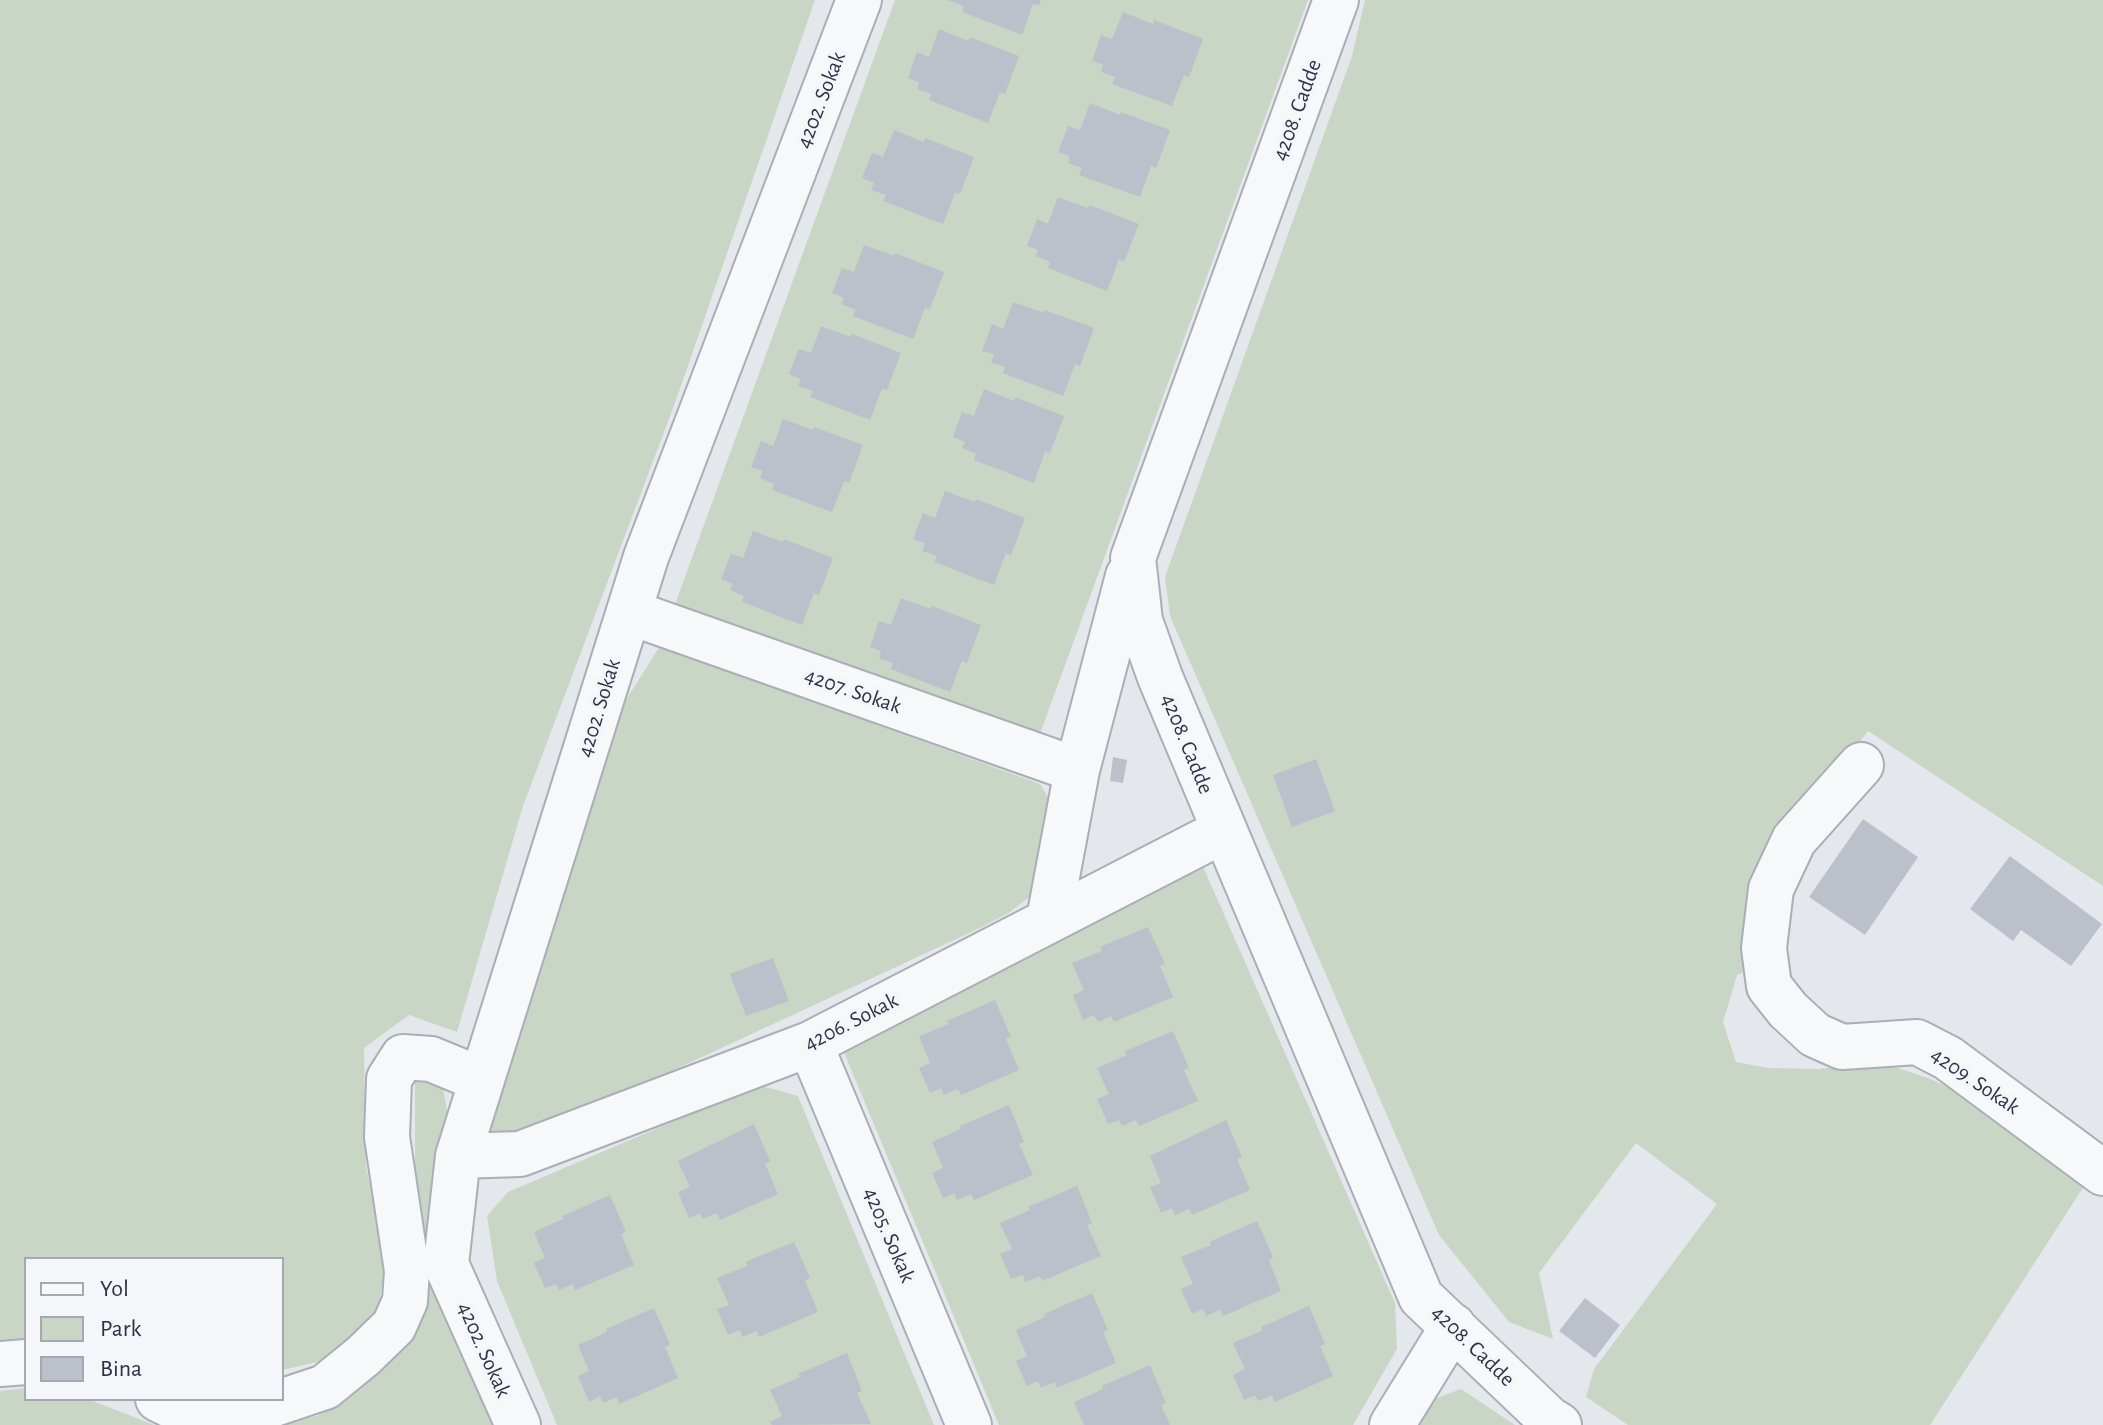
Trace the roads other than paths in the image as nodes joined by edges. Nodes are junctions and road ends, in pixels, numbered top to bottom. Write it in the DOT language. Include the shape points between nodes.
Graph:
graph roads {
  1 [pos="859,0"];
  2 [pos="1336,0"];
  3 [pos="1133,558"];
  4 [pos="629,612"];
  5 [pos="1861,765"];
  6 [pos="1077,770"];
  7 [pos="1223,831"];
  8 [pos="1049,919"];
  9 [pos="810,1044"];
  10 [pos="482,1080"];
  11 [pos="458,1156"];
  12 [pos="2103,1173"];
  13 [pos="1453,1326"];
  14 [pos="24,1362"];
  15 [pos="0,1364"];
  16 [pos="162,1401"];
  17 [pos="283,1401"];
  18 [pos="284,1401"];
  19 [pos="518,1425"];
  20 [pos="969,1425"];
  21 [pos="1392,1425"];
  22 [pos="1559,1425"];
  1 -- 4 [label="street, 4202. Sokak"];
  2 -- 3 [label="street, 4208. Cadde"];
  3 -- 6 [label="street"];
  3 -- 7 [label="street, 4208. Cadde" via="1140,621"];
  4 -- 6 [label="street, 4207. Sokak"];
  4 -- 10 [label="street, 4202. Sokak"];
  5 -- 12 [label="street, 4209. Sokak" via="1794,840 1771,889 1764,948 1769,986 1815,1035 1842,1047 1917,1042 1948,1058"];
  6 -- 8 [label="street"];
  7 -- 8 [label="street, 4206. Sokak"];
  7 -- 13 [label="street, 4208. Cadde" via="1421,1297"];
  8 -- 9 [label="street, 4206. Sokak"];
  9 -- 11 [label="street, 4206. Sokak" via="520,1154"];
  9 -- 20 [label="street, 4205. Sokak"];
  10 -- 11 [label="street, 4202. Sokak"];
  10 -- 18 [label="street" via="431,1059 403,1057 389,1079 387,1137 407,1271 405,1301 394,1326 325,1387"];
  11 -- 19 [label="street, 4202. Sokak" via="446,1264"];
  13 -- 21 [label="street"];
  13 -- 22 [label="street, 4208. Cadde"];
  14 -- 15 [label="street"];
  16 -- 17 [label="street" via="217,1416"];
}
